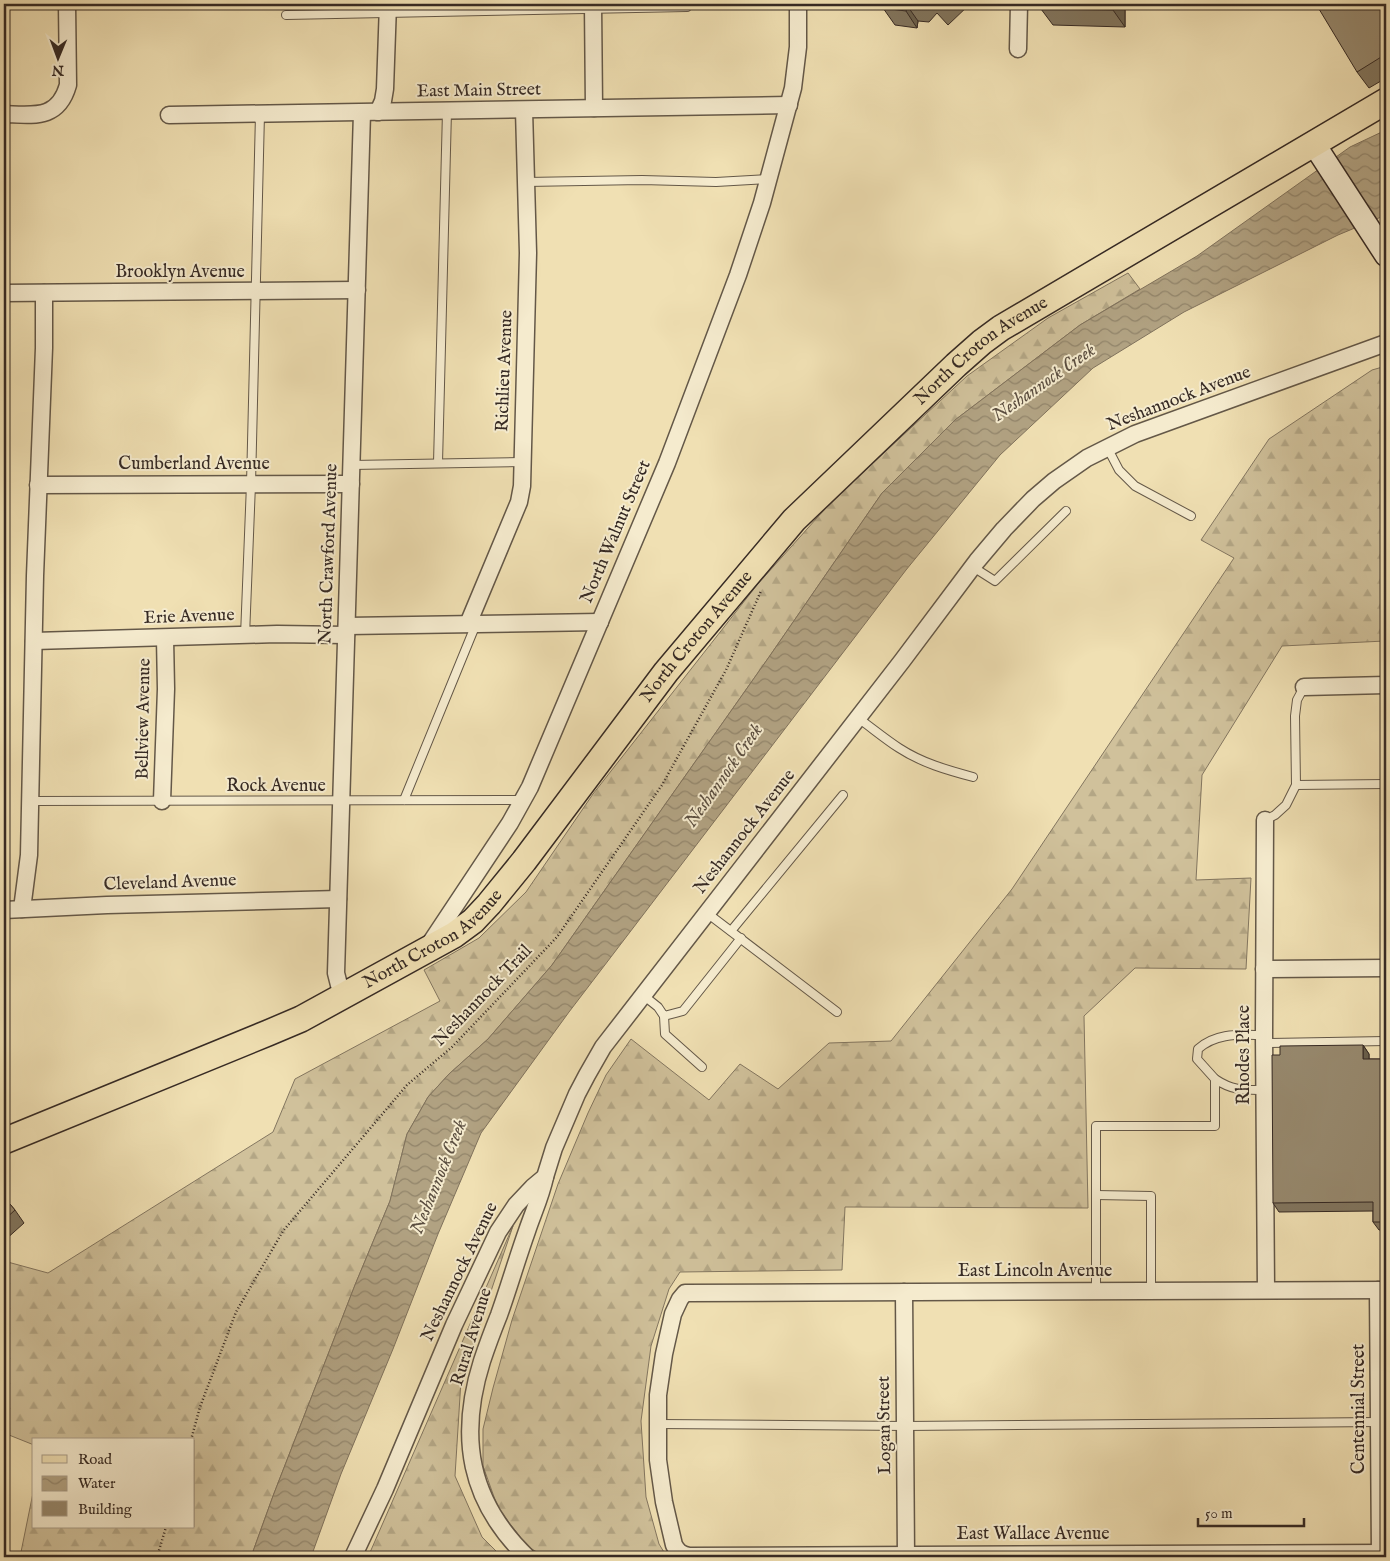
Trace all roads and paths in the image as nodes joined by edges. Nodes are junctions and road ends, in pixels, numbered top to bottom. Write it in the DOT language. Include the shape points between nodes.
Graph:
graph roads {
  1 [pos="67,4"];
  2 [pos="798,4"];
  3 [pos="1019,4"];
  4 [pos="593,6"];
  5 [pos="688,7"];
  6 [pos="388,8"];
  7 [pos="286,15"];
  8 [pos="1018,50"];
  9 [pos="1386,101"];
  10 [pos="789,105"];
  11 [pos="594,108"];
  12 [pos="524,110"];
  13 [pos="448,111"];
  14 [pos="370,113"];
  15 [pos="4,114"];
  16 [pos="260,114"];
  17 [pos="169,116"];
  18 [pos="1319,152"];
  19 [pos="769,179"];
  20 [pos="526,182"];
  21 [pos="1385,254"];
  22 [pos="357,290"];
  23 [pos="256,291"];
  24 [pos="4,293"];
  25 [pos="44,293"];
  26 [pos="1386,344"];
  27 [pos="1106,447"];
  28 [pos="522,462"];
  29 [pos="438,463"];
  30 [pos="352,465"];
  31 [pos="251,484"];
  32 [pos="351,484"];
  33 [pos="38,485"];
  34 [pos="1066,511"];
  35 [pos="1191,516"];
  36 [pos="973,567"];
  37 [pos="763,587"];
  38 [pos="600,622"];
  39 [pos="472,624"];
  40 [pos="346,630"];
  41 [pos="245,636"];
  42 [pos="165,638"];
  43 [pos="34,641"];
  44 [pos="1386,685"];
  45 [pos="1304,688"];
  46 [pos="858,718"];
  47 [pos="973,777"];
  48 [pos="1386,784"];
  49 [pos="1296,785"];
  50 [pos="843,795"];
  51 [pos="341,800"];
  52 [pos="404,800"];
  53 [pos="523,800"];
  54 [pos="29,801"];
  55 [pos="162,801"];
  56 [pos="1266,820"];
  57 [pos="338,899"];
  58 [pos="22,909"];
  59 [pos="4,910"];
  60 [pos="707,914"];
  61 [pos="731,931"];
  62 [pos="741,938"];
  63 [pos="426,950"];
  64 [pos="1386,968"];
  65 [pos="1264,969"];
  66 [pos="345,995"];
  67 [pos="644,995"];
  68 [pos="837,1012"];
  69 [pos="664,1016"];
  70 [pos="1264,1039"];
  71 [pos="1386,1041"];
  72 [pos="702,1067"];
  73 [pos="1215,1079"];
  74 [pos="1264,1090"];
  75 [pos="4,1141"];
  76 [pos="545,1177"];
  77 [pos="1096,1195"];
  78 [pos="1266,1290"];
  79 [pos="1382,1290"];
  80 [pos="1096,1291"];
  81 [pos="1151,1291"];
  82 [pos="904,1292"];
  83 [pos="1383,1422"];
  84 [pos="658,1424"];
  85 [pos="905,1426"];
  86 [pos="192,1438"];
  87 [pos="166,1528"];
  88 [pos="1382,1554"];
  89 [pos="906,1556"];
  90 [pos="157,1557"];
  91 [pos="353,1557"];
  92 [pos="527,1557"];
  1 -- 15 [label="street" via="68,85 65,96 48,112"];
  2 -- 10 [label="street, North Walnut Street" via="796,72"];
  3 -- 8 [label="street"];
  4 -- 5 [label="lane"];
  4 -- 6 [label="lane"];
  4 -- 11 [label="street"];
  6 -- 7 [label="lane"];
  6 -- 14 [label="street, North Crawford Avenue" via="383,101"];
  9 -- 18 [label="main road, North Croton Avenue"];
  10 -- 11 [label="street, East Main Street"];
  10 -- 19 [label="street, North Walnut Street"];
  11 -- 12 [label="street, East Main Street"];
  12 -- 13 [label="street, East Main Street"];
  12 -- 20 [label="street, Richlieu Avenue"];
  13 -- 14 [label="street, East Main Street"];
  13 -- 29 [label="lane"];
  14 -- 16 [label="street, East Main Street"];
  14 -- 22 [label="street, North Crawford Avenue"];
  16 -- 17 [label="street, East Main Street"];
  16 -- 23 [label="lane"];
  18 -- 21 [label="street"];
  18 -- 63 [label="main road, North Croton Avenue" via="1001,328 956,365 794,520 666,672 490,904 454,935"];
  19 -- 20 [label="lane"];
  19 -- 38 [label="street, North Walnut Street" via="738,275 670,454"];
  20 -- 28 [label="street, Richlieu Avenue" via="528,253"];
  22 -- 23 [label="street, Brooklyn Avenue"];
  22 -- 30 [label="street, North Crawford Avenue"];
  23 -- 25 [label="street, Brooklyn Avenue"];
  23 -- 31 [label="lane"];
  24 -- 25 [label="street, Brooklyn Avenue"];
  25 -- 33 [label="street"];
  26 -- 27 [label="street, Neshannock Avenue"];
  27 -- 35 [label="lane" via="1118,470 1135,486"];
  27 -- 36 [label="street, Neshannock Avenue" via="1033,499"];
  28 -- 29 [label="lane"];
  28 -- 39 [label="street, Richlieu Avenue" via="518,502"];
  29 -- 30 [label="lane"];
  30 -- 32 [label="street, North Crawford Avenue"];
  31 -- 32 [label="street, Cumberland Avenue"];
  31 -- 33 [label="street, Cumberland Avenue"];
  31 -- 41 [label="lane"];
  32 -- 40 [label="street, North Crawford Avenue"];
  33 -- 43 [label="street"];
  34 -- 36 [label="lane" via="995,581"];
  36 -- 46 [label="street, Neshannock Avenue"];
  37 -- 86 [label="path, Neshannock Trail" via="726,670 662,785 557,937 452,1047 407,1085 283,1231 236,1312"];
  38 -- 39 [label="street, Erie Avenue"];
  38 -- 53 [label="street, North Walnut Street"];
  39 -- 40 [label="street, Erie Avenue"];
  39 -- 52 [label="lane, Richlieu Avenue"];
  40 -- 41 [label="street, Erie Avenue"];
  40 -- 51 [label="street, North Crawford Avenue"];
  41 -- 42 [label="street, Erie Avenue"];
  42 -- 43 [label="street, Erie Avenue"];
  42 -- 55 [label="street, Bellview Avenue"];
  43 -- 54 [label="street"];
  44 -- 45 [label="street"];
  45 -- 49 [label="lane" via="1297,700"];
  46 -- 47 [label="lane" via="919,759"];
  46 -- 60 [label="street, Neshannock Avenue"];
  48 -- 49 [label="lane"];
  49 -- 56 [label="lane" via="1286,805"];
  50 -- 61 [label="lane"];
  51 -- 52 [label="lane, Rock Avenue"];
  51 -- 55 [label="lane, Rock Avenue"];
  51 -- 57 [label="street, North Crawford Avenue"];
  52 -- 53 [label="lane, Rock Avenue"];
  53 -- 63 [label="street, North Walnut Street"];
  54 -- 55 [label="lane, Rock Avenue"];
  54 -- 58 [label="street" via="29,855"];
  56 -- 65 [label="street, Rhodes Place"];
  57 -- 58 [label="street, Cleveland Avenue"];
  57 -- 66 [label="street, North Crawford Avenue" via="336,973"];
  58 -- 59 [label="street, Cleveland Avenue"];
  60 -- 61 [label="lane"];
  60 -- 67 [label="street, Neshannock Avenue"];
  61 -- 62 [label="lane"];
  62 -- 68 [label="lane"];
  62 -- 69 [label="lane" via="683,1011"];
  63 -- 66 [label="main road, North Croton Avenue"];
  64 -- 65 [label="street"];
  65 -- 70 [label="street, Rhodes Place"];
  66 -- 75 [label="main road, North Croton Avenue" via="268,1034"];
  67 -- 69 [label="lane"];
  67 -- 76 [label="street, Neshannock Avenue" via="603,1047 587,1075 556,1142"];
  69 -- 72 [label="lane" via="665,1034"];
  70 -- 71 [label="lane"];
  70 -- 73 [label="lane" via="1224,1036 1204,1044 1198,1049 1197,1059"];
  70 -- 74 [label="street, Rhodes Place"];
  73 -- 74 [label="lane" via="1236,1090"];
  73 -- 77 [label="lane" via="1215,1126 1096,1126"];
  74 -- 78 [label="street, Rhodes Place"];
  76 -- 91 [label="street, Neshannock Avenue" via="516,1205 498,1232"];
  76 -- 92 [label="street, Rural Avenue" via="482,1363 470,1429 473,1463 487,1505 501,1529"];
  77 -- 80 [label="lane"];
  77 -- 81 [label="lane" via="1151,1196"];
  78 -- 79 [label="street, East Lincoln Avenue"];
  78 -- 81 [label="street, East Lincoln Avenue"];
  79 -- 83 [label="street, Centennial Street"];
  80 -- 81 [label="street, East Lincoln Avenue"];
  80 -- 82 [label="street, East Lincoln Avenue"];
  82 -- 84 [label="street, East Lincoln Avenue" via="685,1293 672,1314 658,1395"];
  82 -- 85 [label="street, Logan Street"];
  83 -- 85 [label="lane"];
  83 -- 88 [label="street, Centennial Street"];
  84 -- 85 [label="lane"];
  84 -- 89 [label="street, East Wallace Avenue" via="658,1460 664,1502 674,1545 680,1553 689,1556"];
  85 -- 89 [label="street, Logan Street"];
  87 -- 90 [label="path"];
  88 -- 89 [label="street, East Wallace Avenue"];
}
